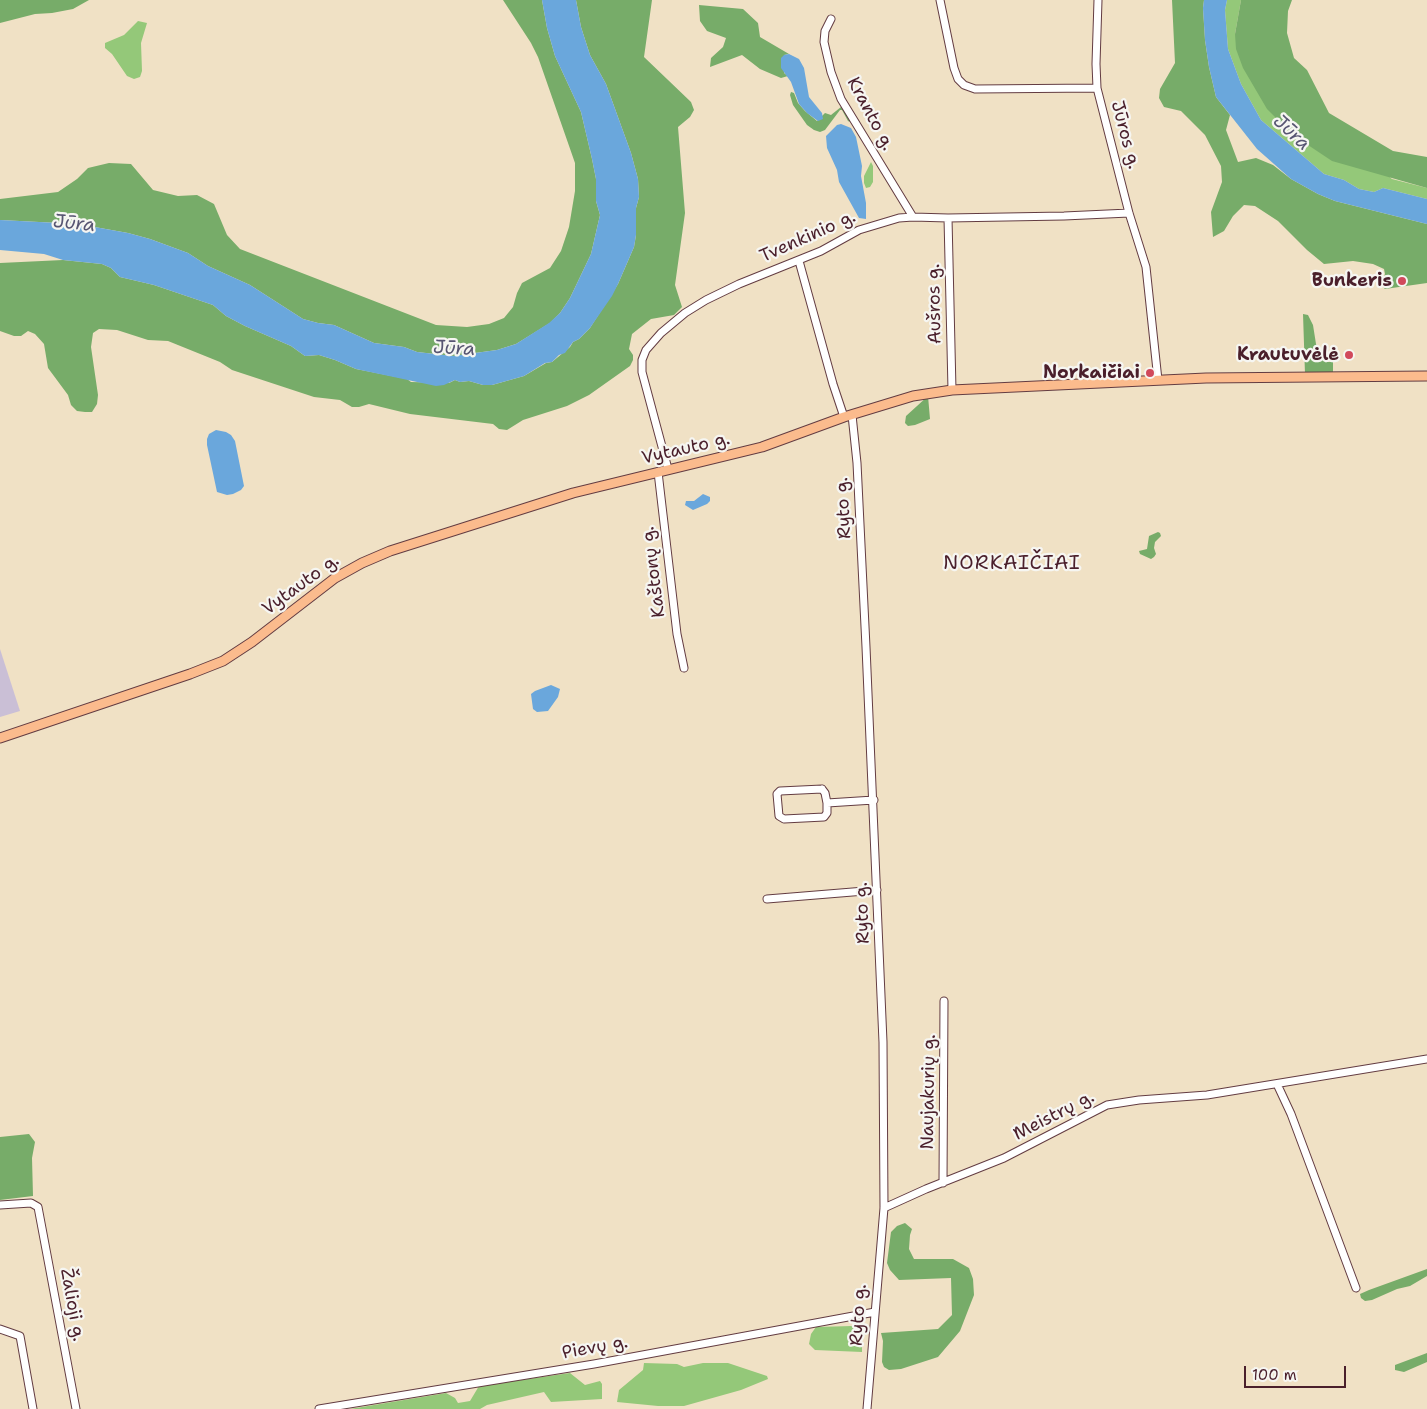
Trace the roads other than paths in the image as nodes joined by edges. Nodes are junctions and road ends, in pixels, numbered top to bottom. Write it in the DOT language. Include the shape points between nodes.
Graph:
graph roads {
  1 [pos="940,0"];
  2 [pos="1098,0"];
  3 [pos="831,19"];
  4 [pos="1097,88"];
  5 [pos="1129,213"];
  6 [pos="913,217"];
  7 [pos="948,218"];
  8 [pos="799,261"];
  9 [pos="1427,376"];
  10 [pos="1158,380"];
  11 [pos="952,390"];
  12 [pos="848,416"];
  13 [pos="668,469"];
  14 [pos="658,472"];
  15 [pos="684,668"];
  16 [pos="0,738"];
  17 [pos="874,800"];
  18 [pos="827,803"];
  19 [pos="877,890"];
  20 [pos="767,898"];
  21 [pos="944,1001"];
  22 [pos="1427,1059"];
  23 [pos="1277,1084"];
  24 [pos="943,1183"];
  25 [pos="0,1205"];
  26 [pos="884,1208"];
  27 [pos="1356,1288"];
  28 [pos="875,1312"];
  29 [pos="0,1330"];
  30 [pos="33,1409"];
  31 [pos="76,1409"];
  32 [pos="319,1409"];
  33 [pos="867,1409"];
  1 -- 4 [label="street, Jūros g." via="954,68 964,85 975,89"];
  2 -- 4 [label="street"];
  3 -- 6 [label="street, Kranto g." via="824,42 841,99"];
  4 -- 5 [label="street, Jūros g."];
  5 -- 7 [label="street, Tvenkinio g."];
  5 -- 10 [label="street, Jūros g." via="1148,278"];
  6 -- 7 [label="street, Tvenkinio g."];
  6 -- 8 [label="street, Tvenkinio g." via="871,226"];
  7 -- 11 [label="street, Aušros g."];
  8 -- 12 [label="street, Ryto g." via="833,384"];
  8 -- 13 [label="street, Tvenkinio g." via="706,300 661,332 646,350 642,372"];
  9 -- 10 [label="main road, Vytauto g."];
  10 -- 11 [label="main road, Vytauto g."];
  11 -- 12 [label="main road, Vytauto g." via="913,396"];
  12 -- 13 [label="main road, Vytauto g." via="762,447"];
  12 -- 17 [label="street, Ryto g." via="857,463"];
  13 -- 14 [label="main road, Vytauto g."];
  14 -- 15 [label="street, Kaštonų g." via="666,553"];
  14 -- 16 [label="main road, Vytauto g." via="542,502 376,556 320,588 223,661"];
  17 -- 18 [label="street"];
  17 -- 19 [label="street, Ryto g."];
  18 -- 18 [label="street" via="824,817 784,819 779,816 777,794 780,791 822,789"];
  19 -- 20 [label="street"];
  19 -- 26 [label="street, Ryto g." via="883,1042"];
  21 -- 24 [label="street, Naujakurių g."];
  22 -- 23 [label="street, Meistrų g."];
  23 -- 24 [label="street, Meistrų g." via="1107,1105 1004,1158"];
  23 -- 27 [label="street"];
  24 -- 26 [label="street, Meistrų g."];
  25 -- 31 [label="street, Žalioji g." via="31,1203 38,1207"];
  26 -- 28 [label="street, Ryto g."];
  28 -- 32 [label="street, Pievų g." via="594,1364"];
  28 -- 33 [label="street, Ryto g."];
  29 -- 30 [label="street" via="20,1336"];
}
